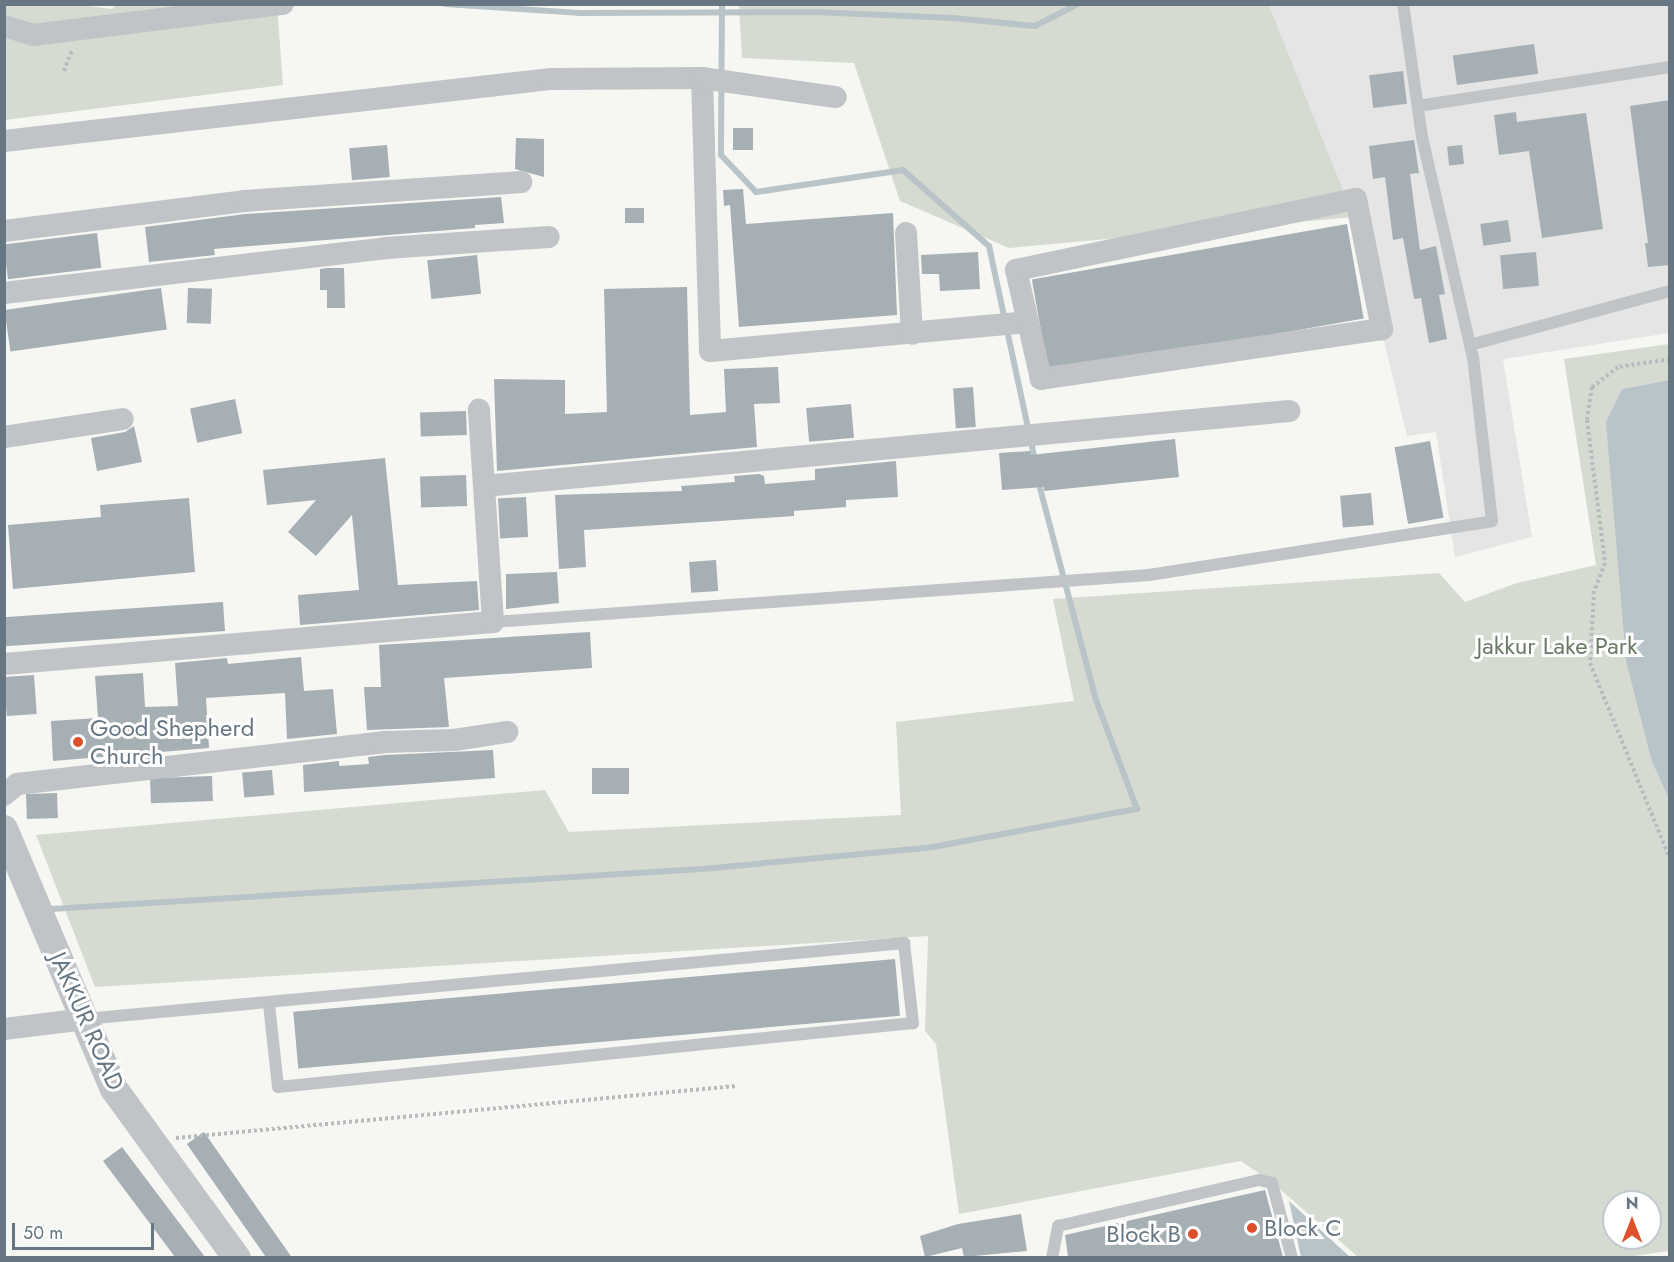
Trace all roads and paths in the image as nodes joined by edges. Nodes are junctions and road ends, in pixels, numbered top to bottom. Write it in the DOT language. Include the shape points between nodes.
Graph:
graph roads {
  1 [pos="282,4"];
  2 [pos="1403,4"];
  3 [pos="4,26"];
  4 [pos="1670,67"];
  5 [pos="702,78"];
  6 [pos="837,97"];
  7 [pos="1418,106"];
  8 [pos="4,141"];
  9 [pos="521,182"];
  10 [pos="4,231"];
  11 [pos="906,233"];
  12 [pos="549,237"];
  13 [pos="1670,291"];
  14 [pos="4,293"];
  15 [pos="1024,322"];
  16 [pos="912,334"];
  17 [pos="1470,345"];
  18 [pos="1670,358"];
  19 [pos="479,409"];
  20 [pos="1290,411"];
  21 [pos="123,419"];
  22 [pos="4,437"];
  23 [pos="484,486"];
  24 [pos="493,622"];
  25 [pos="4,664"];
  26 [pos="507,732"];
  27 [pos="4,795"];
  28 [pos="4,829"];
  29 [pos="1670,859"];
  30 [pos="270,1004"];
  31 [pos="85,1019"];
  32 [pos="4,1029"];
  33 [pos="736,1086"];
  34 [pos="152,1140"];
  35 [pos="237,1257"];
  36 [pos="1052,1257"];
  37 [pos="1292,1257"];
  1 -- 3 [label="street" via="33,34"];
  2 -- 7 [label="lane"];
  4 -- 7 [label="lane"];
  5 -- 6 [label="street"];
  5 -- 8 [label="street" via="551,79"];
  5 -- 16 [label="street" via="710,351"];
  7 -- 17 [label="lane"];
  9 -- 10 [label="street" via="244,201"];
  11 -- 16 [label="street"];
  12 -- 14 [label="street" via="386,248"];
  13 -- 17 [label="lane"];
  15 -- 15 [label="street" via="1041,379 1382,329 1356,199 1016,270"];
  15 -- 16 [label="street"];
  17 -- 24 [label="lane" via="1492,521 1149,575"];
  18 -- 29 [label="path" via="1618,368 1592,387 1587,420 1605,563 1594,591 1590,663 1624,756"];
  19 -- 23 [label="street"];
  20 -- 23 [label="street"];
  21 -- 22 [label="street"];
  23 -- 24 [label="street"];
  24 -- 25 [label="street"];
  26 -- 27 [label="street" via="454,740 384,741 17,784"];
  28 -- 31 [label="street, JAKKUR ROAD"];
  30 -- 30 [label="lane" via="904,943 913,1023 278,1087"];
  30 -- 31 [label="lane"];
  31 -- 32 [label="street"];
  31 -- 34 [label="street, JAKKUR ROAD" via="114,1089"];
  33 -- 34 [label="path"];
  34 -- 35 [label="street, JAKKUR ROAD"];
  36 -- 37 [label="lane" via="1058,1226 1260,1180 1272,1182"];
}
